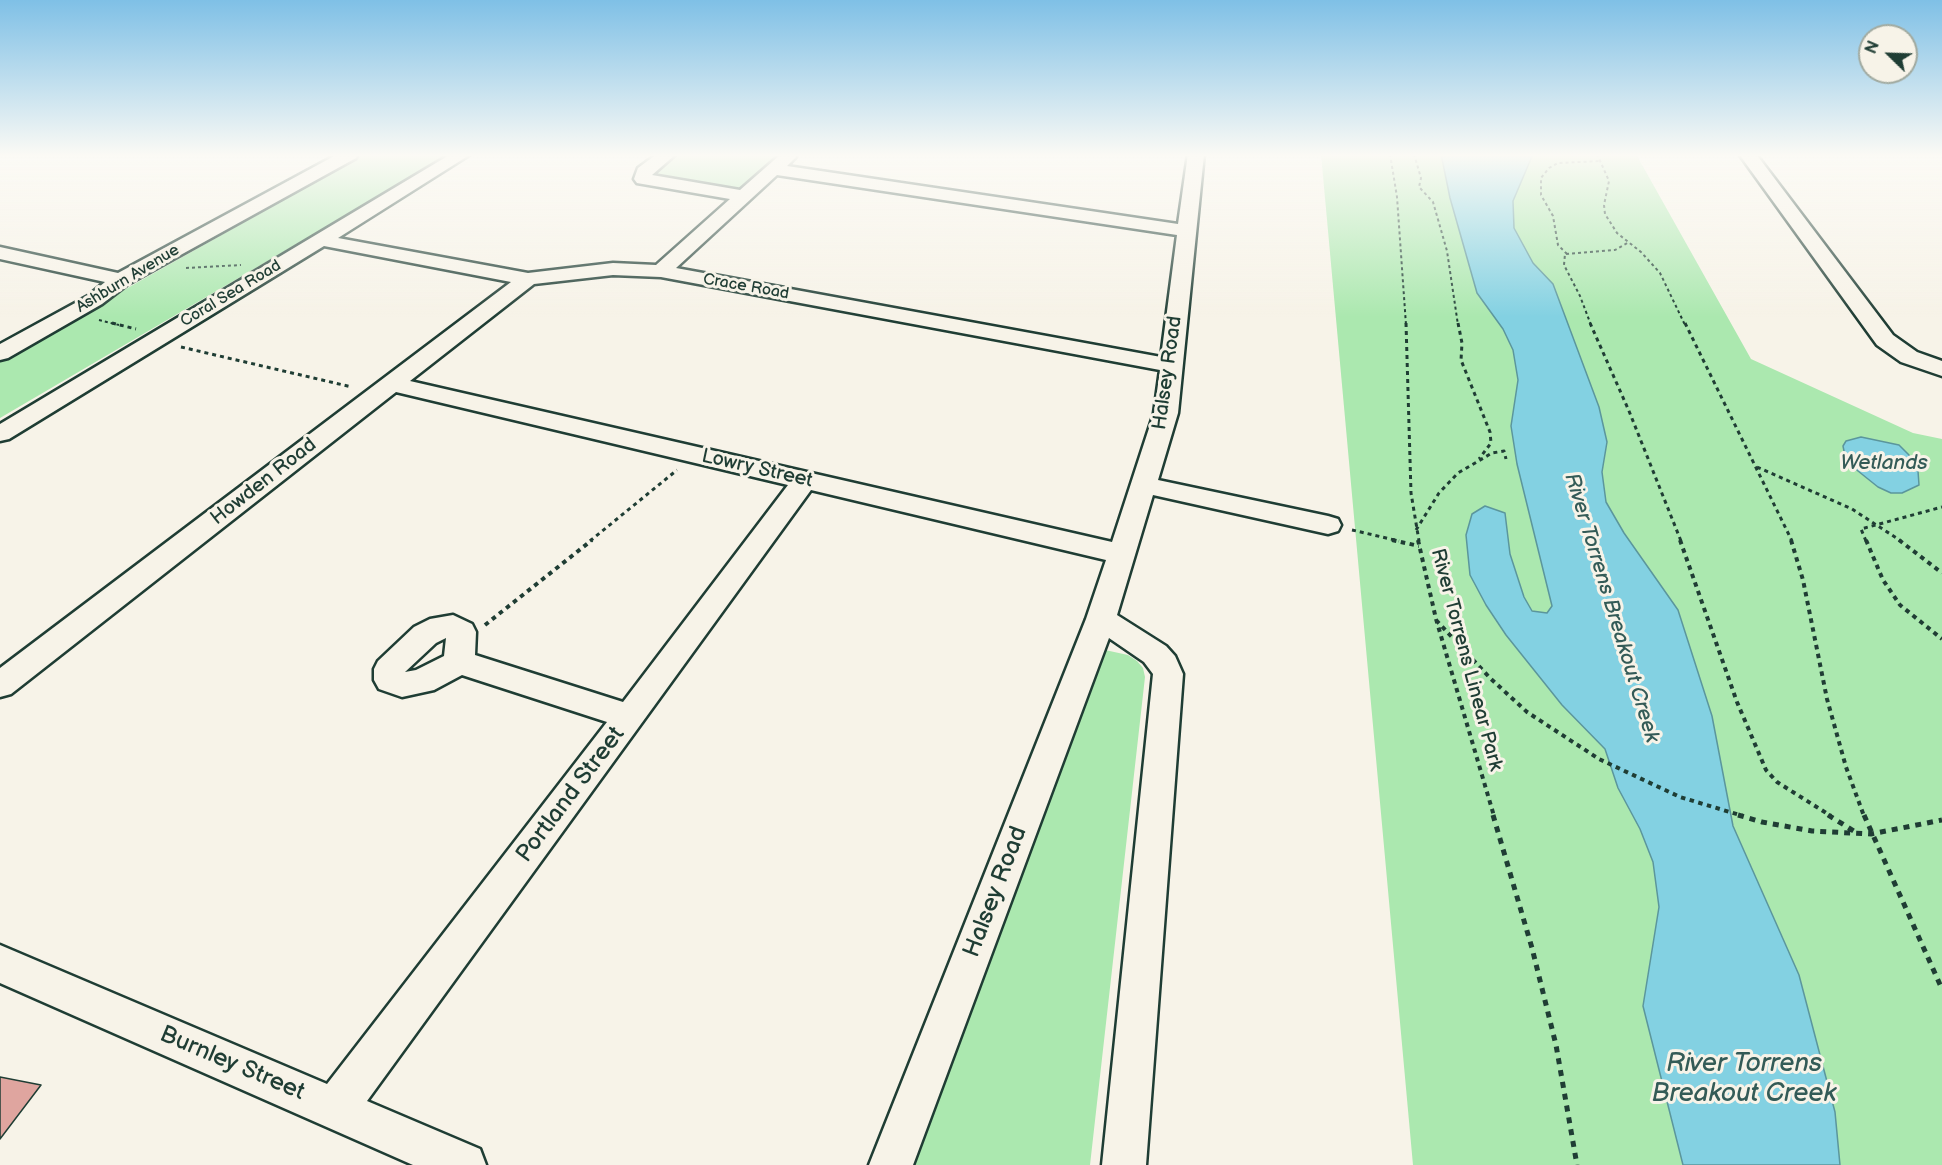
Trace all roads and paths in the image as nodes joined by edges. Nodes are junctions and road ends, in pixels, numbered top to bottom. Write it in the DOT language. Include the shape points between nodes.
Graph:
graph roads {
  1 [pos="252,208"];
  2 [pos="373,208"];
  3 [pos="729,208"];
  4 [pos="1036,208"];
  5 [pos="1190,208"];
  6 [pos="1397,208"];
  7 [pos="1435,208"];
  8 [pos="1548,208"];
  9 [pos="1604,208"];
  10 [pos="1787,208"];
  11 [pos="1187,231"];
  12 [pos="320,240"];
  13 [pos="1629,243"];
  14 [pos="0,253"];
  15 [pos="1567,254"];
  16 [pos="283,263"];
  17 [pos="140,270"];
  18 [pos="661,271"];
  19 [pos="528,279"];
  20 [pos="121,280"];
  21 [pos="72,312"];
  22 [pos="158,338"];
  23 [pos="0,352"];
  24 [pos="1172,366"];
  25 [pos="1942,369"];
  26 [pos="386,389"];
  27 [pos="0,434"];
  28 [pos="695,454"];
  29 [pos="1479,459"];
  30 [pos="1506,459"];
  31 [pos="1757,467"];
  32 [pos="805,480"];
  33 [pos="1144,485"];
  34 [pos="1942,507"];
  35 [pos="1328,525"];
  36 [pos="1416,530"];
  37 [pos="1419,546"];
  38 [pos="1121,554"];
  39 [pos="1942,573"];
  40 [pos="1101,619"];
  41 [pos="1436,619"];
  42 [pos="1942,639"];
  43 [pos="460,647"];
  44 [pos="0,685"];
  45 [pos="630,717"];
  46 [pos="1942,820"];
  47 [pos="1857,833"];
  48 [pos="1871,834"];
  49 [pos="0,964"];
  50 [pos="1942,989"];
  51 [pos="335,1109"];
  52 [pos="464,1165"];
  53 [pos="891,1165"];
  54 [pos="1124,1165"];
  55 [pos="1577,1165"];
  1 -- 17 [label="street, Ashburn Avenue"];
  2 -- 12 [label="street, Coral Sea Road"];
  3 -- 18 [label="street"];
  4 -- 11 [label="street"];
  5 -- 11 [label="street, Halsey Road"];
  6 -- 36 [label="path, River Torrens Linear Park"];
  7 -- 29 [label="path" via="1447,251 1462,343 1461,360 1490,432 1491,443"];
  8 -- 15 [label="path" via="1558,244"];
  9 -- 13 [label="path" via="1617,232"];
  10 -- 25 [label="street" via="1885,340 1909,357"];
  11 -- 24 [label="street, Halsey Road"];
  12 -- 16 [label="street, Coral Sea Road"];
  12 -- 19 [label="street, Crace Road"];
  13 -- 15 [label="path" via="1615,250"];
  13 -- 31 [label="path" via="1660,273"];
  14 -- 20 [label="street"];
  15 -- 47 [label="path" via="1564,265 1629,411 1766,770 1777,782"];
  16 -- 17 [label="path"];
  16 -- 22 [label="street, Coral Sea Road"];
  17 -- 20 [label="street, Ashburn Avenue"];
  18 -- 19 [label="street, Crace Road" via="613,269"];
  18 -- 24 [label="street, Crace Road"];
  19 -- 26 [label="street, Howden Road"];
  20 -- 21 [label="street, Ashburn Avenue"];
  21 -- 22 [label="path"];
  21 -- 23 [label="street, Ashburn Avenue"];
  22 -- 26 [label="path"];
  22 -- 27 [label="street, Coral Sea Road"];
  24 -- 33 [label="street, Halsey Road" via="1166,413"];
  26 -- 28 [label="street, Lowry Street"];
  26 -- 44 [label="street, Howden Road"];
  28 -- 32 [label="street, Lowry Street"];
  28 -- 43 [label="path"];
  29 -- 30 [label="path" via="1504,451"];
  29 -- 36 [label="path" via="1439,493"];
  31 -- 39 [label="path, bridge" via="1852,508"];
  31 -- 48 [label="path" via="1791,539 1827,699 1846,767"];
  32 -- 38 [label="street, Lowry Street"];
  32 -- 45 [label="street, Portland Street"];
  33 -- 35 [label="street"];
  33 -- 38 [label="street, Halsey Road"];
  34 -- 42 [label="path" via="1862,529 1883,580 1900,604"];
  35 -- 37 [label="path"];
  36 -- 37 [label="path, River Torrens Linear Park"];
  37 -- 41 [label="path, River Torrens Linear Park"];
  38 -- 40 [label="street, Halsey Road"];
  40 -- 53 [label="street, Halsey Road"];
  40 -- 54 [label="street" via="1155,654 1168,674"];
  41 -- 47 [label="path" via="1507,695 1546,726 1599,759 1680,797 1762,822 1812,831"];
  41 -- 55 [label="path, River Torrens Linear Park" via="1532,948 1556,1045"];
  43 -- 45 [label="street"];
  45 -- 51 [label="street, Portland Street"];
  46 -- 48 [label="path"];
  47 -- 48 [label="path"];
  48 -- 50 [label="path"];
  49 -- 51 [label="street, Burnley Street"];
  51 -- 52 [label="street, Burnley Street"];
}
